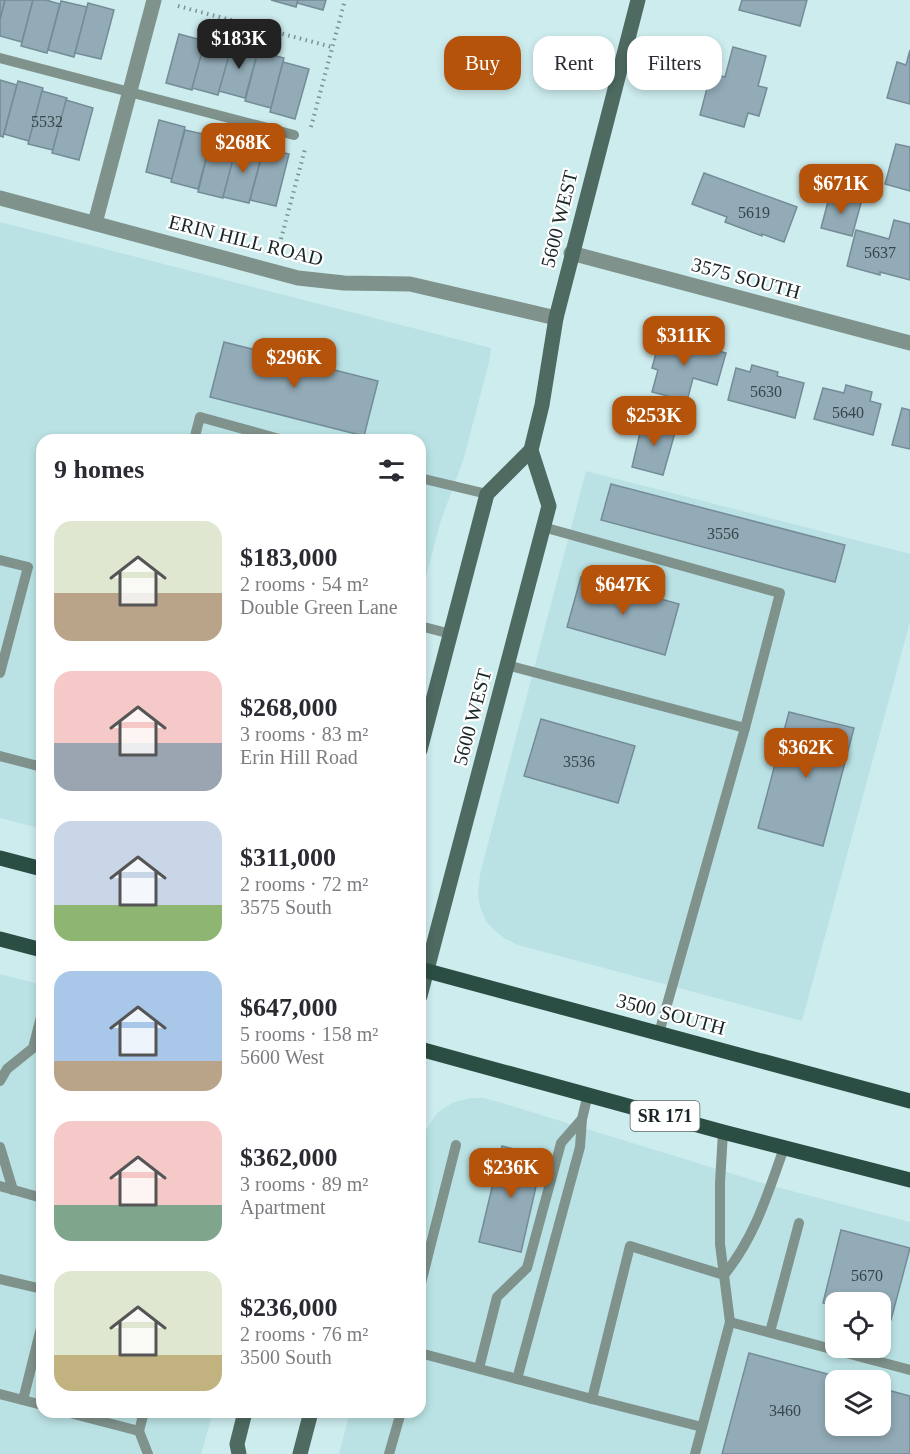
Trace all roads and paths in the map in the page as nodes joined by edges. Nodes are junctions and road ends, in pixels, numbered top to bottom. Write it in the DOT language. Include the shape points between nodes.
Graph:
graph roads {
  1 [pos="154,0"];
  2 [pos="345,0"];
  3 [pos="638,0"];
  4 [pos="178,6"];
  5 [pos="332,47"];
  6 [pos="0,58"];
  7 [pos="130,92"];
  8 [pos="294,135"];
  9 [pos="308,137"];
  10 [pos="305,148"];
  11 [pos="0,198"];
  12 [pos="95,223"];
  13 [pos="281,238"];
  14 [pos="571,253"];
  15 [pos="556,318"];
  16 [pos="910,343"];
  17 [pos="196,434"];
  18 [pos="261,434"];
  19 [pos="531,450"];
  20 [pos="426,479"];
  21 [pos="487,494"];
  22 [pos="543,527"];
  23 [pos="0,560"];
  24 [pos="426,628"];
  25 [pos="451,634"];
  26 [pos="507,665"];
  27 [pos="0,673"];
  28 [pos="426,728"];
  29 [pos="745,728"];
  30 [pos="0,756"];
  31 [pos="36,765"];
  32 [pos="0,858"];
  33 [pos="36,863"];
  34 [pos="0,939"];
  35 [pos="36,948"];
  36 [pos="426,959"];
  37 [pos="426,971"];
  38 [pos="659,1033"];
  39 [pos="36,1050"];
  40 [pos="426,1051"];
  41 [pos="0,1081"];
  42 [pos="588,1094"];
  43 [pos="910,1101"];
  44 [pos="582,1119"];
  45 [pos="723,1132"];
  46 [pos="456,1145"];
  47 [pos="0,1148"];
  48 [pos="784,1148"];
  49 [pos="910,1180"];
  50 [pos="0,1186"];
  51 [pos="13,1190"];
  52 [pos="36,1196"];
  53 [pos="799,1223"];
  54 [pos="426,1263"];
  55 [pos="724,1275"];
  56 [pos="0,1279"];
  57 [pos="36,1288"];
  58 [pos="730,1322"];
  59 [pos="770,1332"];
  60 [pos="36,1349"];
  61 [pos="426,1355"];
  62 [pos="479,1368"];
  63 [pos="910,1370"];
  64 [pos="517,1379"];
  65 [pos="0,1394"];
  66 [pos="592,1399"];
  67 [pos="24,1400"];
  68 [pos="36,1403"];
  69 [pos="89,1418"];
  70 [pos="142,1418"];
  71 [pos="244,1418"];
  72 [pos="309,1418"];
  73 [pos="399,1418"];
  74 [pos="702,1427"];
  75 [pos="139,1431"];
  76 [pos="148,1454"];
  77 [pos="239,1454"];
  78 [pos="300,1454"];
  79 [pos="389,1454"];
  80 [pos="695,1454"];
  1 -- 7 [label="street"];
  2 -- 5 [label="path"];
  3 -- 14 [label="main road, 5600 WEST"];
  4 -- 5 [label="path"];
  5 -- 9 [label="path"];
  6 -- 7 [label="lane"];
  7 -- 8 [label="lane"];
  7 -- 12 [label="street"];
  10 -- 13 [label="path"];
  11 -- 12 [label="street, ERIN HILL ROAD"];
  12 -- 15 [label="street, ERIN HILL ROAD" via="298,278 410,284"];
  14 -- 15 [label="main road, 5600 WEST"];
  14 -- 16 [label="street, 3575 SOUTH"];
  15 -- 19 [label="main road, 5600 WEST"];
  17 -- 18 [label="lane" via="200,417"];
  19 -- 21 [label="main road"];
  19 -- 22 [label="main road, 5600 WEST" via="549,506"];
  20 -- 21 [label="lane"];
  21 -- 25 [label="main road"];
  22 -- 26 [label="main road, 5600 WEST"];
  22 -- 29 [label="lane" via="780,593"];
  23 -- 27 [label="lane" via="28,567"];
  24 -- 25 [label="lane"];
  25 -- 28 [label="main road"];
  26 -- 29 [label="lane"];
  26 -- 36 [label="main road, 5600 WEST"];
  29 -- 38 [label="lane"];
  30 -- 31 [label="lane"];
  32 -- 33 [label="main road"];
  34 -- 35 [label="main road"];
  37 -- 38 [label="main road, 3500 SOUTH"];
  38 -- 43 [label="main road, 3500 SOUTH"];
  39 -- 41 [label="lane" via="7,1069"];
  40 -- 42 [label="main road, SR 171"];
  42 -- 44 [label="lane"];
  42 -- 45 [label="main road, SR 171"];
  44 -- 62 [label="lane" via="561,1143 526,1268 497,1297"];
  44 -- 64 [label="lane" via="580,1147"];
  45 -- 48 [label="main road, SR 171"];
  45 -- 55 [label="lane" via="719,1212"];
  46 -- 54 [label="lane"];
  47 -- 51 [label="lane"];
  48 -- 49 [label="main road, SR 171"];
  48 -- 55 [label="lane" via="755,1227"];
  50 -- 51 [label="lane"];
  51 -- 52 [label="lane"];
  53 -- 59 [label="lane"];
  55 -- 58 [label="lane"];
  55 -- 66 [label="lane" via="630,1246"];
  56 -- 57 [label="lane"];
  58 -- 59 [label="lane"];
  58 -- 74 [label="lane"];
  59 -- 63 [label="lane"];
  60 -- 67 [label="lane"];
  61 -- 62 [label="lane"];
  62 -- 64 [label="lane"];
  64 -- 66 [label="lane"];
  65 -- 67 [label="lane"];
  66 -- 74 [label="lane"];
  67 -- 68 [label="lane"];
  69 -- 75 [label="lane"];
  70 -- 75 [label="lane"];
  71 -- 77 [label="main road" via="237,1444"];
  72 -- 78 [label="main road"];
  73 -- 79 [label="lane"];
  74 -- 80 [label="lane"];
  75 -- 76 [label="lane"];
}
